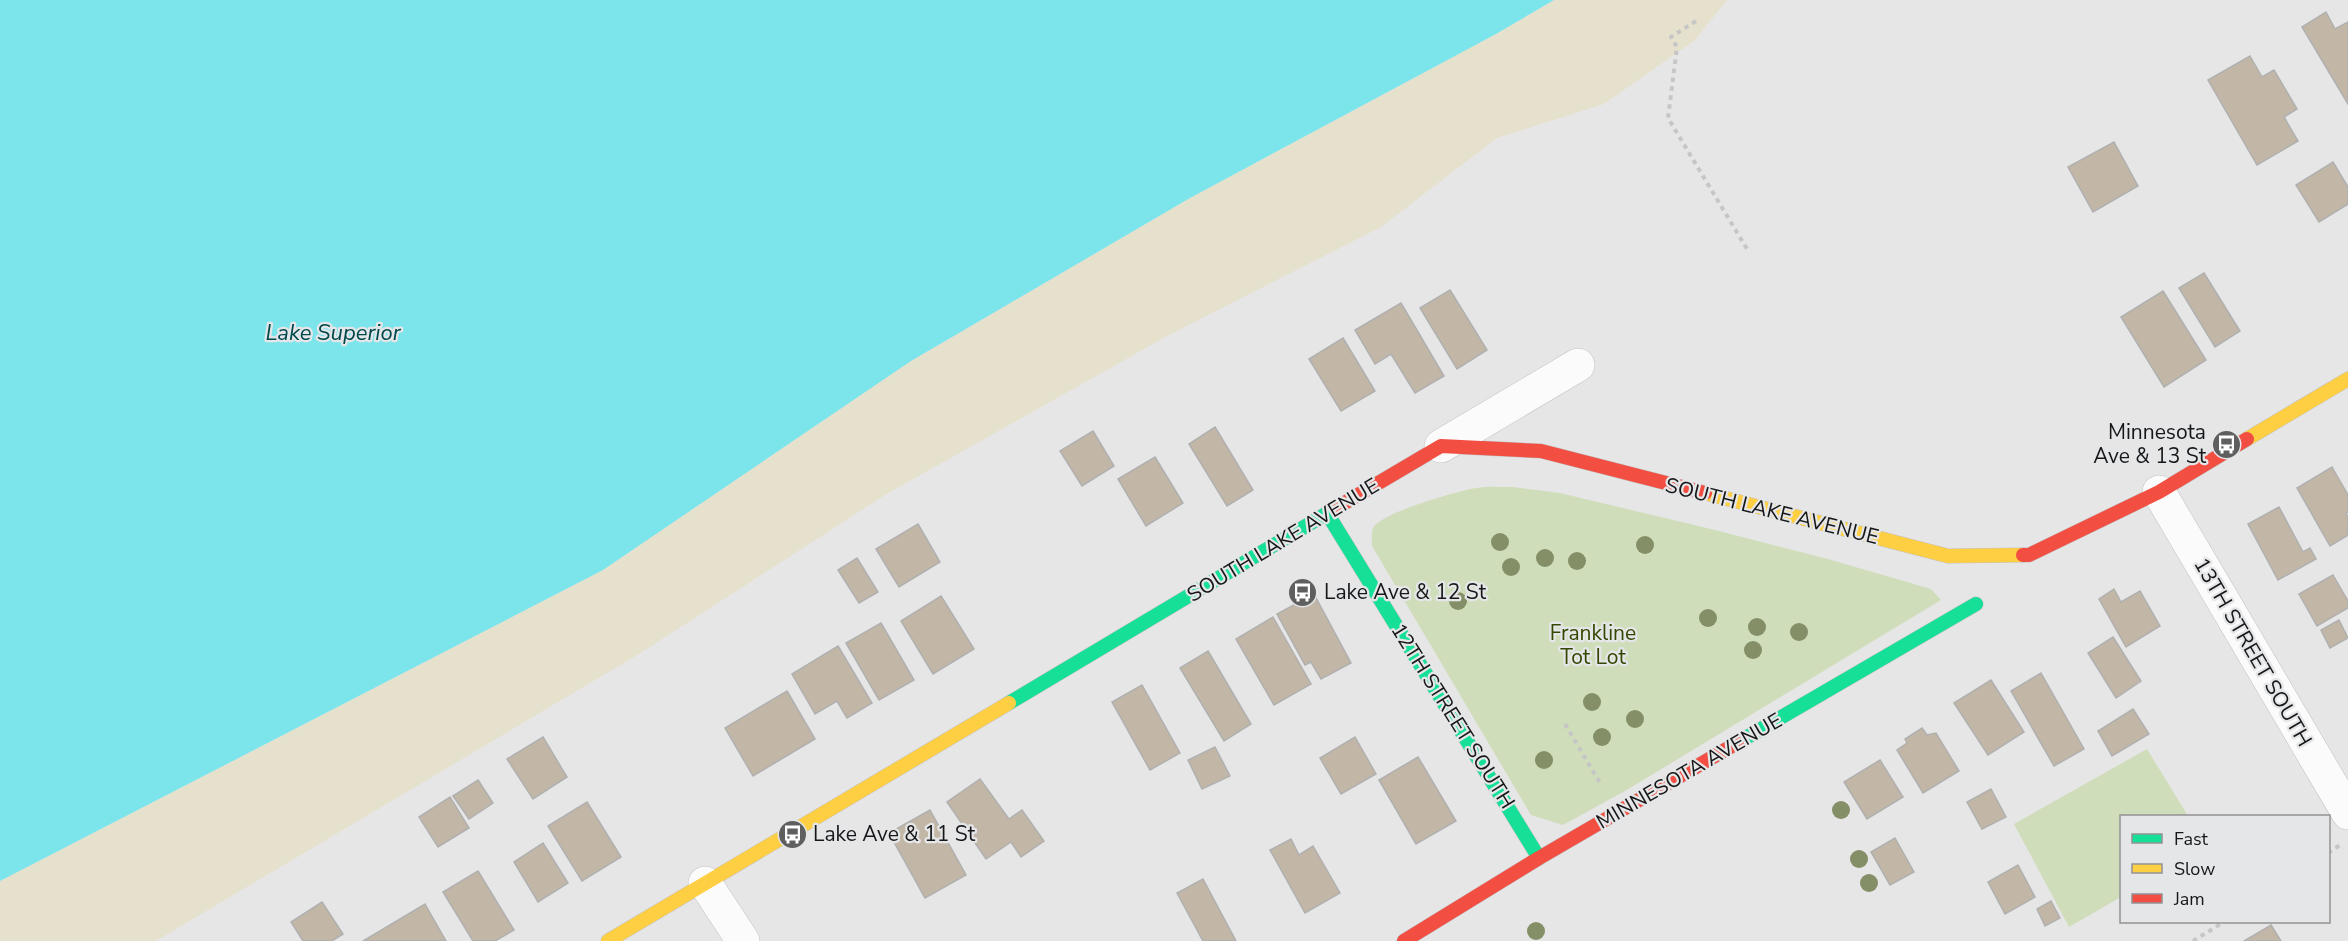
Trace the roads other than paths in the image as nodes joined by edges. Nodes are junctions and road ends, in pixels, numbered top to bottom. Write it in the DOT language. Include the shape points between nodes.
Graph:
graph roads {
  1 [pos="1578,365"];
  2 [pos="2348,379"];
  3 [pos="1441,446"];
  4 [pos="2159,492"];
  5 [pos="1328,513"];
  6 [pos="1976,604"];
  7 [pos="2348,813"];
  8 [pos="1539,858"];
  9 [pos="705,883"];
  10 [pos="608,941"];
  11 [pos="742,941"];
  12 [pos="1404,941"];
  1 -- 3 [label="street"];
  2 -- 4 [label="street"];
  3 -- 4 [label="street, SOUTH LAKE AVENUE" via="1541,451 1948,556 2029,555"];
  3 -- 5 [label="street, SOUTH LAKE AVENUE"];
  4 -- 7 [label="street, 13TH STREET SOUTH"];
  5 -- 8 [label="street, 12TH STREET SOUTH"];
  5 -- 9 [label="street, SOUTH LAKE AVENUE"];
  6 -- 8 [label="street, MINNESOTA AVENUE"];
  8 -- 12 [label="street, MINNESOTA AVENUE"];
  9 -- 10 [label="street, SOUTH LAKE AVENUE"];
  9 -- 11 [label="street"];
}
